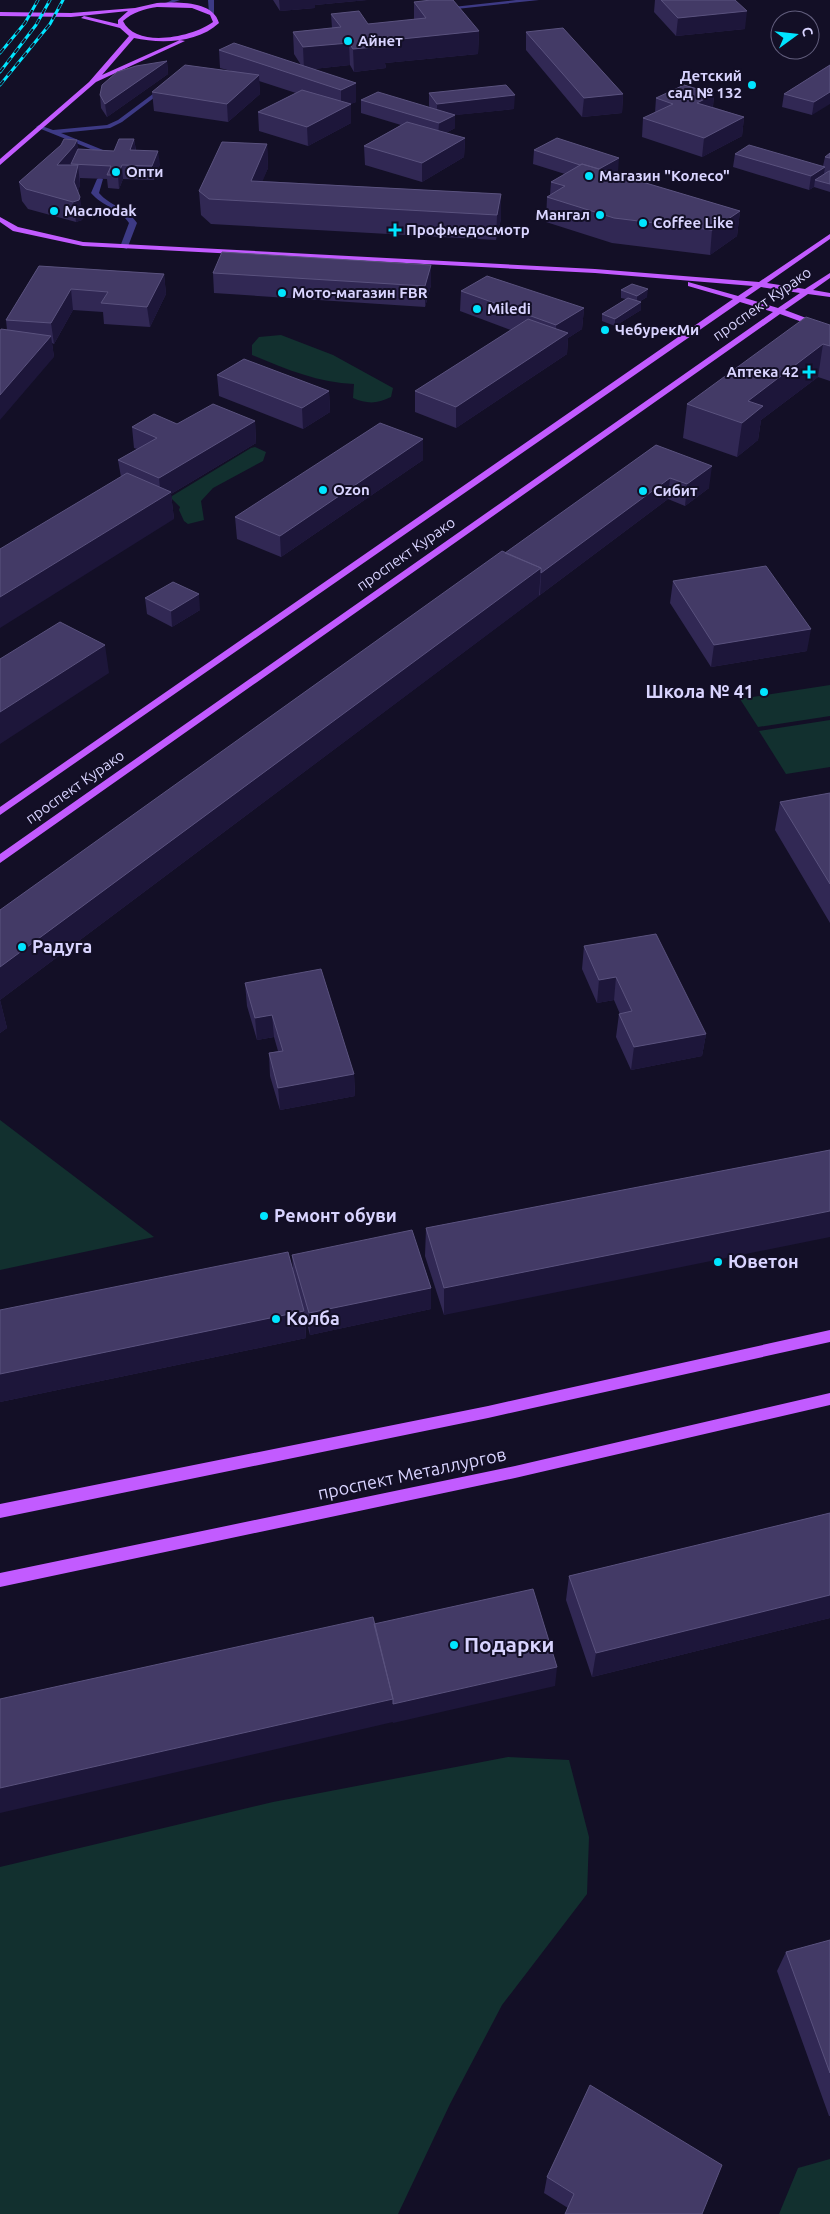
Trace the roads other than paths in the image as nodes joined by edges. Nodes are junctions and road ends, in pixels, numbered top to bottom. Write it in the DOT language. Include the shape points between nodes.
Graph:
graph roads {
  1 [pos="178,0"];
  2 [pos="211,0"];
  3 [pos="536,0"];
  4 [pos="168,4"];
  5 [pos="141,8"];
  6 [pos="447,8"];
  7 [pos="212,13"];
  8 [pos="0,14"];
  9 [pos="72,15"];
  10 [pos="120,26"];
  11 [pos="133,35"];
  12 [pos="194,36"];
  13 [pos="173,80"];
  14 [pos="91,82"];
  15 [pos="39,127"];
  16 [pos="52,132"];
  17 [pos="0,163"];
  18 [pos="106,164"];
  19 [pos="100,179"];
  20 [pos="0,219"];
  21 [pos="830,236"];
  22 [pos="124,247"];
  23 [pos="830,275"];
  24 [pos="675,278"];
  25 [pos="759,284"];
  26 [pos="805,292"];
  27 [pos="830,295"];
  28 [pos="739,298"];
  29 [pos="779,311"];
  30 [pos="830,330"];
  31 [pos="0,812"];
  32 [pos="0,859"];
  33 [pos="830,1336"];
  34 [pos="830,1399"];
  35 [pos="0,1511"];
  36 [pos="0,1580"];
  1 -- 4 [label="street"];
  2 -- 7 [label="street"];
  3 -- 6 [label="street"];
  4 -- 5 [label="main road"];
  4 -- 7 [label="main road" via="194,6"];
  5 -- 9 [label="main road"];
  5 -- 10 [label="main road" via="124,16"];
  7 -- 12 [label="main road" via="216,23"];
  8 -- 9 [label="main road"];
  9 -- 10 [label="main road"];
  10 -- 11 [label="main road"];
  11 -- 12 [label="main road" via="162,39"];
  11 -- 14 [label="main road"];
  12 -- 14 [label="main road"];
  13 -- 16 [label="street" via="108,128"];
  14 -- 15 [label="main road"];
  15 -- 16 [label="street"];
  15 -- 17 [label="main road"];
  16 -- 18 [label="street" via="101,151"];
  19 -- 22 [label="street" via="95,193 100,200 129,215 133,223"];
  20 -- 22 [label="main road" via="16,229 50,238"];
  21 -- 25 [label="main road, проспект Курако"];
  22 -- 24 [label="main road"];
  23 -- 26 [label="main road, проспект Курако"];
  24 -- 25 [label="main road"];
  24 -- 28 [label="main road"];
  25 -- 26 [label="main road"];
  25 -- 28 [label="main road, проспект Курако"];
  26 -- 27 [label="main road"];
  26 -- 29 [label="main road, проспект Курако"];
  28 -- 29 [label="main road"];
  28 -- 31 [label="main road, проспект Курако"];
  29 -- 30 [label="main road"];
  29 -- 32 [label="main road, проспект Курако"];
  33 -- 35 [label="main road" via="488,1412"];
  34 -- 36 [label="main road, проспект Металлургов" via="505,1474"];
}
